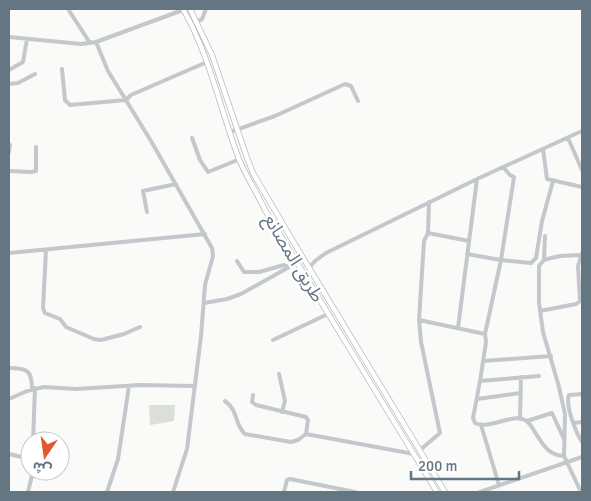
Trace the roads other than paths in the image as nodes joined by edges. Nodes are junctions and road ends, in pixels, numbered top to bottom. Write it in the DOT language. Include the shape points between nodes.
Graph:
graph roads {
  1 [pos="68,9"];
  2 [pos="183,9"];
  3 [pos="190,9"];
  4 [pos="206,9"];
  5 [pos="198,23"];
  6 [pos="192,26"];
  7 [pos="9,37"];
  8 [pos="27,40"];
  9 [pos="96,42"];
  10 [pos="90,43"];
  11 [pos="207,62"];
  12 [pos="62,69"];
  13 [pos="9,70"];
  14 [pos="35,74"];
  15 [pos="9,84"];
  16 [pos="126,100"];
  17 [pos="358,102"];
  18 [pos="237,131"];
  19 [pos="582,131"];
  20 [pos="230,132"];
  21 [pos="192,138"];
  22 [pos="568,138"];
  23 [pos="10,145"];
  24 [pos="36,146"];
  25 [pos="543,149"];
  26 [pos="9,152"];
  27 [pos="240,159"];
  28 [pos="503,167"];
  29 [pos="582,170"];
  30 [pos="9,171"];
  31 [pos="477,179"];
  32 [pos="553,181"];
  33 [pos="176,184"];
  34 [pos="582,187"];
  35 [pos="430,202"];
  36 [pos="147,212"];
  37 [pos="428,233"];
  38 [pos="205,234"];
  39 [pos="545,236"];
  40 [pos="469,241"];
  41 [pos="46,250"];
  42 [pos="9,252"];
  43 [pos="467,254"];
  44 [pos="582,254"];
  45 [pos="501,260"];
  46 [pos="544,260"];
  47 [pos="237,261"];
  48 [pos="298,262"];
  49 [pos="289,268"];
  50 [pos="309,268"];
  51 [pos="204,303"];
  52 [pos="540,311"];
  53 [pos="328,314"];
  54 [pos="419,320"];
  55 [pos="140,327"];
  56 [pos="458,328"];
  57 [pos="485,334"];
  58 [pos="274,340"];
  59 [pos="551,356"];
  60 [pos="483,361"];
  61 [pos="9,368"];
  62 [pos="278,374"];
  63 [pos="539,376"];
  64 [pos="521,377"];
  65 [pos="480,381"];
  66 [pos="129,386"];
  67 [pos="194,386"];
  68 [pos="34,389"];
  69 [pos="520,393"];
  70 [pos="582,394"];
  71 [pos="253,396"];
  72 [pos="9,399"];
  73 [pos="477,399"];
  74 [pos="225,401"];
  75 [pos="282,412"];
  76 [pos="520,419"];
  77 [pos="527,421"];
  78 [pos="582,422"];
  79 [pos="574,423"];
  80 [pos="481,425"];
  81 [pos="33,431"];
  82 [pos="306,434"];
  83 [pos="565,441"];
  84 [pos="582,442"];
  85 [pos="420,450"];
  86 [pos="414,454"];
  87 [pos="564,456"];
  88 [pos="582,456"];
  89 [pos="568,462"];
  90 [pos="576,480"];
  91 [pos="582,482"];
  92 [pos="499,485"];
  93 [pos="332,490"];
  94 [pos="107,492"];
  95 [pos="174,492"];
  96 [pos="284,492"];
  97 [pos="355,492"];
  98 [pos="437,492"];
  99 [pos="445,492"];
  100 [pos="480,492"];
  101 [pos="581,492"];
  1 -- 10 [label="street"];
  2 -- 6 [label="main road, طريق المصانع"];
  2 -- 9 [label="street"];
  3 -- 5 [label="main road, طريق المصانع"];
  4 -- 5 [label="street"];
  5 -- 6 [label="street"];
  5 -- 18 [label="main road, طريق المصانع"];
  6 -- 11 [label="main road, طريق المصانع"];
  7 -- 8 [label="street"];
  8 -- 10 [label="street"];
  8 -- 13 [label="street" via="22,62"];
  9 -- 10 [label="street"];
  9 -- 16 [label="street"];
  11 -- 16 [label="street"];
  11 -- 20 [label="main road, طريق المصانع"];
  12 -- 16 [label="street" via="65,100 70,105"];
  14 -- 15 [label="street"];
  16 -- 33 [label="street"];
  17 -- 18 [label="street" via="351,86 345,84"];
  18 -- 20 [label="street"];
  18 -- 50 [label="main road, طريق المصانع" via="253,172"];
  19 -- 22 [label="street"];
  20 -- 27 [label="main road, طريق المصانع"];
  21 -- 27 [label="street" via="208,172"];
  22 -- 25 [label="street"];
  22 -- 29 [label="street"];
  23 -- 26 [label="street"];
  24 -- 30 [label="street" via="34,172"];
  25 -- 28 [label="street"];
  25 -- 32 [label="street" via="547,179"];
  27 -- 48 [label="main road, طريق المصانع"];
  28 -- 31 [label="street"];
  28 -- 45 [label="street" via="514,177"];
  31 -- 35 [label="street"];
  31 -- 40 [label="street"];
  32 -- 34 [label="street"];
  32 -- 45 [label="street" via="536,258 531,262"];
  33 -- 36 [label="street" via="143,190"];
  33 -- 38 [label="street"];
  35 -- 37 [label="street"];
  35 -- 50 [label="street" via="326,253"];
  37 -- 40 [label="street"];
  37 -- 54 [label="street" via="424,241"];
  38 -- 41 [label="street"];
  38 -- 51 [label="street" via="213,256 206,279"];
  39 -- 46 [label="street"];
  40 -- 43 [label="street"];
  41 -- 42 [label="street"];
  41 -- 55 [label="street" via="45,313 60,319 66,327 94,339 101,340"];
  43 -- 45 [label="street"];
  43 -- 56 [label="street"];
  44 -- 46 [label="street"];
  44 -- 52 [label="street" via="578,266 580,302"];
  45 -- 57 [label="street"];
  46 -- 52 [label="street" via="539,266"];
  47 -- 49 [label="street" via="244,272 259,272 284,265"];
  48 -- 49 [label="street"];
  48 -- 53 [label="main road, طريق المصانع"];
  49 -- 51 [label="street" via="241,294"];
  50 -- 85 [label="main road, طريق المصانع"];
  51 -- 67 [label="street"];
  52 -- 59 [label="street"];
  53 -- 58 [label="street"];
  53 -- 86 [label="main road, طريق المصانع"];
  54 -- 56 [label="street"];
  54 -- 85 [label="street" via="440,432"];
  56 -- 57 [label="street"];
  57 -- 60 [label="street"];
  59 -- 60 [label="street"];
  59 -- 83 [label="street" via="565,414"];
  60 -- 65 [label="street"];
  61 -- 68 [label="street" via="28,372"];
  62 -- 75 [label="street" via="285,401"];
  63 -- 64 [label="street"];
  64 -- 65 [label="street"];
  64 -- 69 [label="street"];
  65 -- 73 [label="street"];
  66 -- 67 [label="street"];
  66 -- 68 [label="street"];
  66 -- 94 [label="street" via="118,459"];
  67 -- 95 [label="street" via="186,449"];
  68 -- 72 [label="street"];
  68 -- 81 [label="street"];
  69 -- 73 [label="street"];
  69 -- 76 [label="street"];
  70 -- 79 [label="street" via="568,397"];
  71 -- 75 [label="street" via="252,402 256,405"];
  73 -- 80 [label="street" via="473,418"];
  74 -- 82 [label="street" via="234,410 245,434 291,442"];
  75 -- 82 [label="street" via="308,419"];
  76 -- 77 [label="street"];
  76 -- 80 [label="street"];
  77 -- 83 [label="street" via="552,413"];
  77 -- 87 [label="street" via="547,450"];
  78 -- 79 [label="street"];
  79 -- 84 [label="street"];
  80 -- 92 [label="street"];
  82 -- 86 [label="street"];
  83 -- 87 [label="street"];
  85 -- 99 [label="main road, طريق المصانع"];
  86 -- 98 [label="main road, طريق المصانع"];
  87 -- 89 [label="street"];
  88 -- 89 [label="street"];
  89 -- 90 [label="street"];
  89 -- 92 [label="street"];
  90 -- 91 [label="street"];
  90 -- 101 [label="street"];
  92 -- 100 [label="street"];
  93 -- 96 [label="street" via="290,479"];
  93 -- 97 [label="street"];
}
